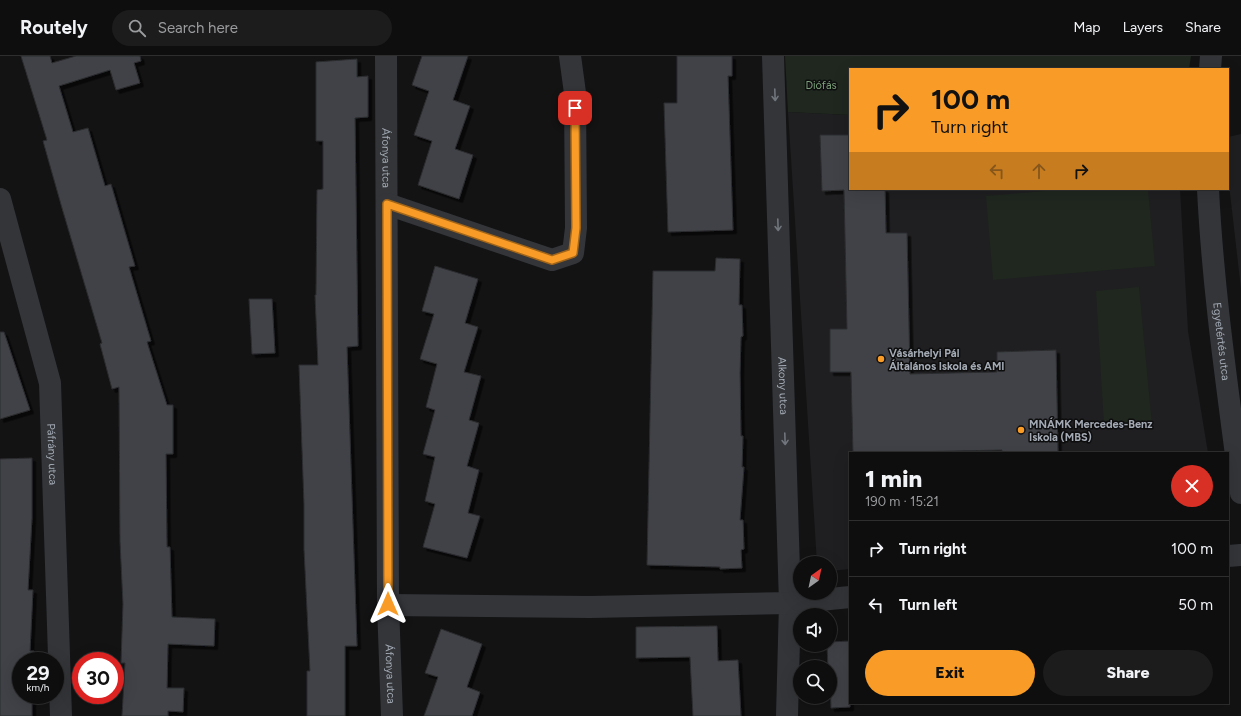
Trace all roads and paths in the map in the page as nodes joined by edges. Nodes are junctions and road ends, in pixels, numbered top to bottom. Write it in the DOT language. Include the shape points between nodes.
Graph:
graph roads {
  1 [pos="386,56"];
  2 [pos="570,56"];
  3 [pos="773,56"];
  4 [pos="1211,56"];
  5 [pos="1210,68"];
  6 [pos="1208,190"];
  7 [pos="0,199"];
  8 [pos="387,204"];
  9 [pos="1241,493"];
  10 [pos="1241,555"];
  11 [pos="1229,556"];
  12 [pos="849,596"];
  13 [pos="790,603"];
  14 [pos="388,604"];
  15 [pos="62,716"];
  16 [pos="392,716"];
  17 [pos="787,716"];
  1 -- 8 [label="street, Áfonya utca"];
  2 -- 8 [label="street" via="575,94 576,228 573,253 552,260"];
  3 -- 13 [label="street, Alkony utca, one-way"];
  4 -- 5 [label="street"];
  6 -- 9 [label="street, Egyetértés utca" via="1218,320"];
  7 -- 15 [label="street, Páfrány utca" via="50,383"];
  8 -- 14 [label="street, Áfonya utca"];
  10 -- 11 [label="street"];
  12 -- 13 [label="street"];
  13 -- 14 [label="street" via="590,607"];
  13 -- 17 [label="street, Alkony utca"];
  14 -- 16 [label="street, Áfonya utca"];
}
